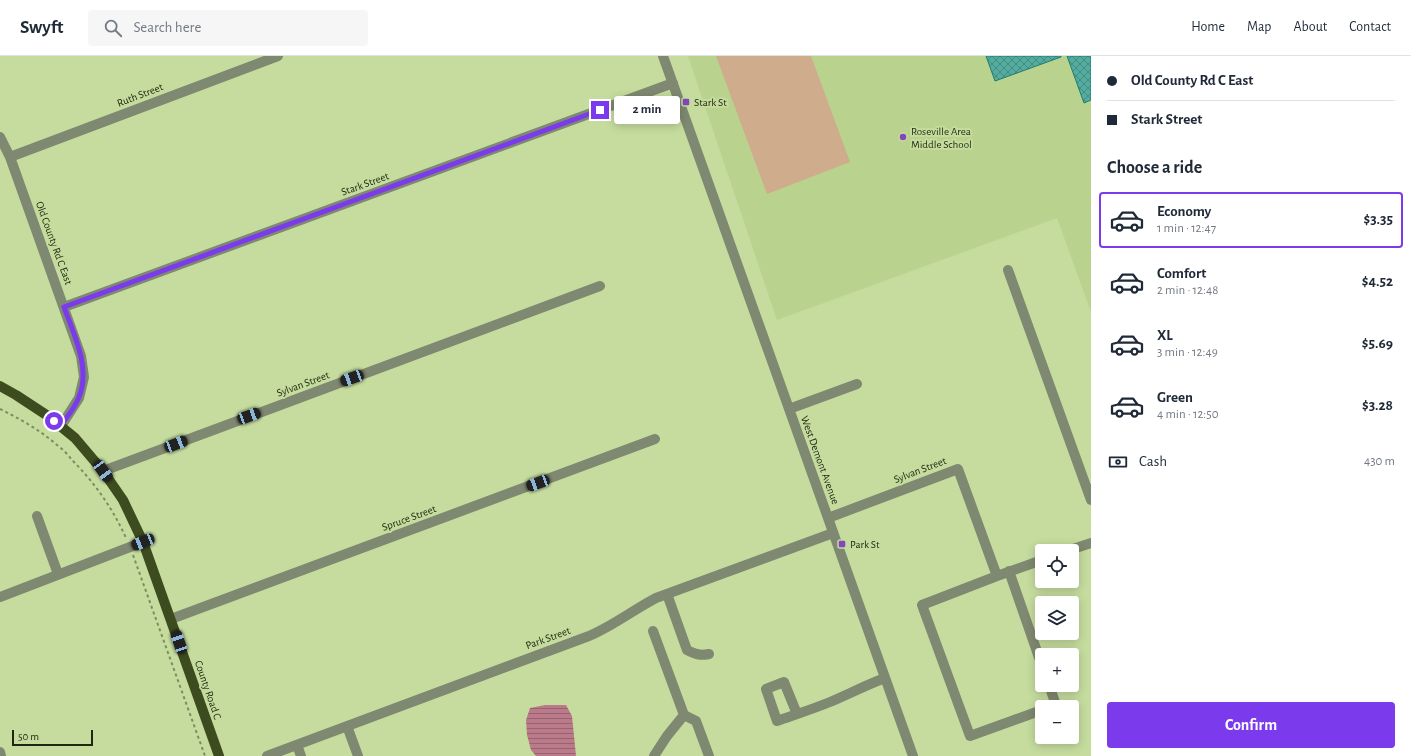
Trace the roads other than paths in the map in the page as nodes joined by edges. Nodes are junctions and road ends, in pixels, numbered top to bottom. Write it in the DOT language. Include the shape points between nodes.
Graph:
graph roads {
  1 [pos="278,56"];
  2 [pos="664,56"];
  3 [pos="253,60"];
  4 [pos="673,83"];
  5 [pos="0,137"];
  6 [pos="10,157"];
  7 [pos="1008,270"];
  8 [pos="600,286"];
  9 [pos="64,307"];
  10 [pos="857,384"];
  11 [pos="0,386"];
  12 [pos="789,409"];
  13 [pos="60,426"];
  14 [pos="655,439"];
  15 [pos="103,471"];
  16 [pos="1091,500"];
  17 [pos="37,516"];
  18 [pos="828,518"];
  19 [pos="833,533"];
  20 [pos="143,542"];
  21 [pos="1091,543"];
  22 [pos="1079,547"];
  23 [pos="1035,562"];
  24 [pos="1009,571"];
  25 [pos="58,574"];
  26 [pos="997,576"];
  27 [pos="667,594"];
  28 [pos="0,596"];
  29 [pos="171,619"];
  30 [pos="653,631"];
  31 [pos="1036,648"];
  32 [pos="708,654"];
  33 [pos="885,678"];
  34 [pos="1035,713"];
  35 [pos="797,714"];
  36 [pos="684,715"];
  37 [pos="347,726"];
  38 [pos="297,745"];
  39 [pos="0,752"];
  40 [pos="1,756"];
  41 [pos="219,756"];
  42 [pos="267,756"];
  43 [pos="301,756"];
  44 [pos="358,756"];
  45 [pos="654,756"];
  46 [pos="709,756"];
  47 [pos="913,756"];
  1 -- 3 [label="street, Ruth Street"];
  2 -- 4 [label="street, West Demont Avenue"];
  3 -- 6 [label="street, Ruth Street"];
  4 -- 9 [label="street, Stark Street"];
  4 -- 12 [label="street, West Demont Avenue"];
  5 -- 6 [label="street, Old County Rd C East"];
  6 -- 9 [label="street, Old County Rd C East"];
  7 -- 16 [label="street"];
  8 -- 15 [label="street, Sylvan Street"];
  9 -- 13 [label="street, Old County Rd C East" via="81,356 84,377 79,398"];
  10 -- 12 [label="street"];
  11 -- 13 [label="main road, County Road C"];
  12 -- 18 [label="street, West Demont Avenue"];
  13 -- 15 [label="main road, County Road C" via="75,438"];
  14 -- 29 [label="street, Spruce Street"];
  15 -- 20 [label="main road, County Road C" via="123,500"];
  17 -- 25 [label="street"];
  18 -- 19 [label="street, West Demont Avenue"];
  18 -- 26 [label="street, Sylvan Street" via="958,469"];
  19 -- 27 [label="street, Park Street"];
  19 -- 33 [label="street, West Demont Avenue"];
  20 -- 25 [label="street"];
  20 -- 29 [label="main road, County Road C"];
  21 -- 22 [label="street"];
  23 -- 24 [label="street"];
  24 -- 26 [label="street"];
  24 -- 31 [label="street"];
  25 -- 28 [label="street"];
  26 -- 34 [label="street" via="922,605 970,736"];
  27 -- 32 [label="street" via="687,650 701,656"];
  27 -- 37 [label="street, Park Street" via="639,607 596,633"];
  29 -- 41 [label="main road, County Road C"];
  30 -- 36 [label="street"];
  33 -- 35 [label="street"];
  33 -- 47 [label="street, West Demont Avenue"];
  36 -- 45 [label="street"];
  36 -- 46 [label="street" via="696,721"];
  37 -- 38 [label="street, Park Street"];
  37 -- 44 [label="street"];
  38 -- 42 [label="street, Park Street"];
  38 -- 43 [label="street"];
  39 -- 40 [label="street"];
}
